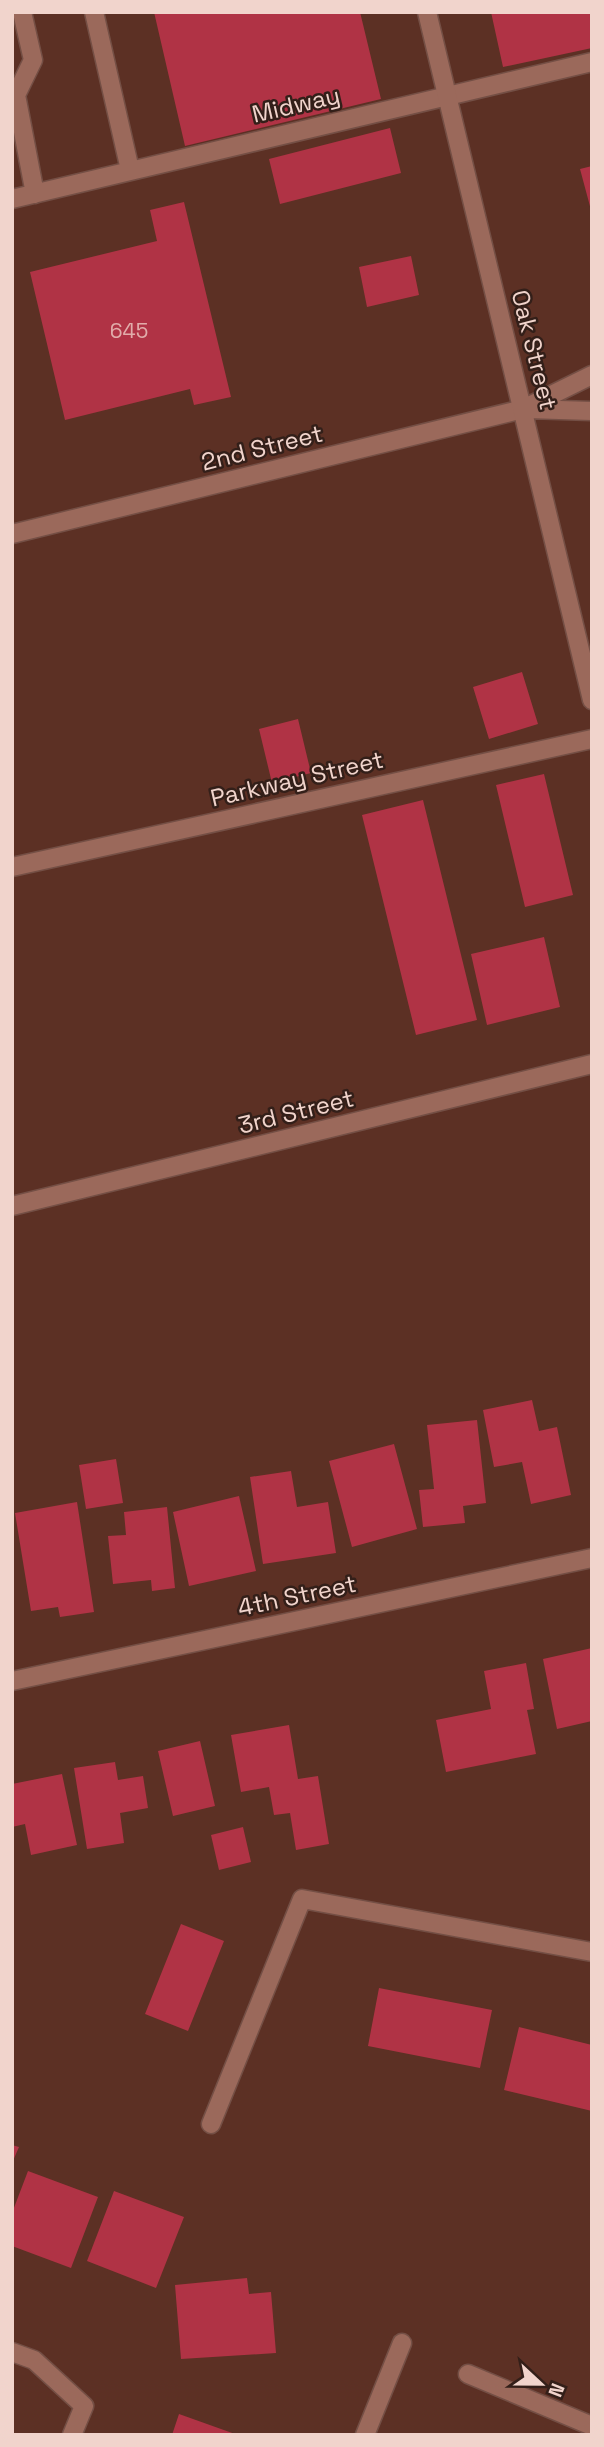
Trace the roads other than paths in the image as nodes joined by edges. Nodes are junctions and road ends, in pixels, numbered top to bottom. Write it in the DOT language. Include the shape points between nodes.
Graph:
graph roads {
  1 [pos="22,12"];
  2 [pos="94,12"];
  3 [pos="427,12"];
  4 [pos="592,62"];
  5 [pos="446,95"];
  6 [pos="130,170"];
  7 [pos="35,194"];
  8 [pos="12,199"];
  9 [pos="592,375"];
  10 [pos="523,409"];
  11 [pos="592,411"];
  12 [pos="12,534"];
  13 [pos="592,700"];
  14 [pos="592,739"];
  15 [pos="12,867"];
  16 [pos="592,1065"];
  17 [pos="12,1206"];
  18 [pos="592,1558"];
  19 [pos="12,1681"];
  20 [pos="592,1952"];
  21 [pos="211,2124"];
  22 [pos="402,2343"];
  23 [pos="12,2352"];
  24 [pos="468,2374"];
  25 [pos="592,2426"];
  26 [pos="72,2435"];
  27 [pos="365,2435"];
  1 -- 7 [label="street" via="33,60 16,95"];
  2 -- 6 [label="street"];
  3 -- 5 [label="street, Oak Street"];
  4 -- 5 [label="street, Midway"];
  5 -- 6 [label="street, Midway"];
  5 -- 10 [label="street, Oak Street"];
  6 -- 7 [label="street, Midway"];
  7 -- 8 [label="street, Midway"];
  9 -- 10 [label="street, 2nd Street"];
  10 -- 11 [label="street, 2nd Street"];
  10 -- 12 [label="street, 2nd Street"];
  10 -- 13 [label="street, Oak Street"];
  14 -- 15 [label="street, Parkway Street"];
  16 -- 17 [label="street, 3rd Street"];
  18 -- 19 [label="street, 4th Street"];
  20 -- 21 [label="street" via="302,1899"];
  22 -- 27 [label="street"];
  23 -- 26 [label="street" via="34,2360 84,2406"];
  24 -- 25 [label="street"];
}
